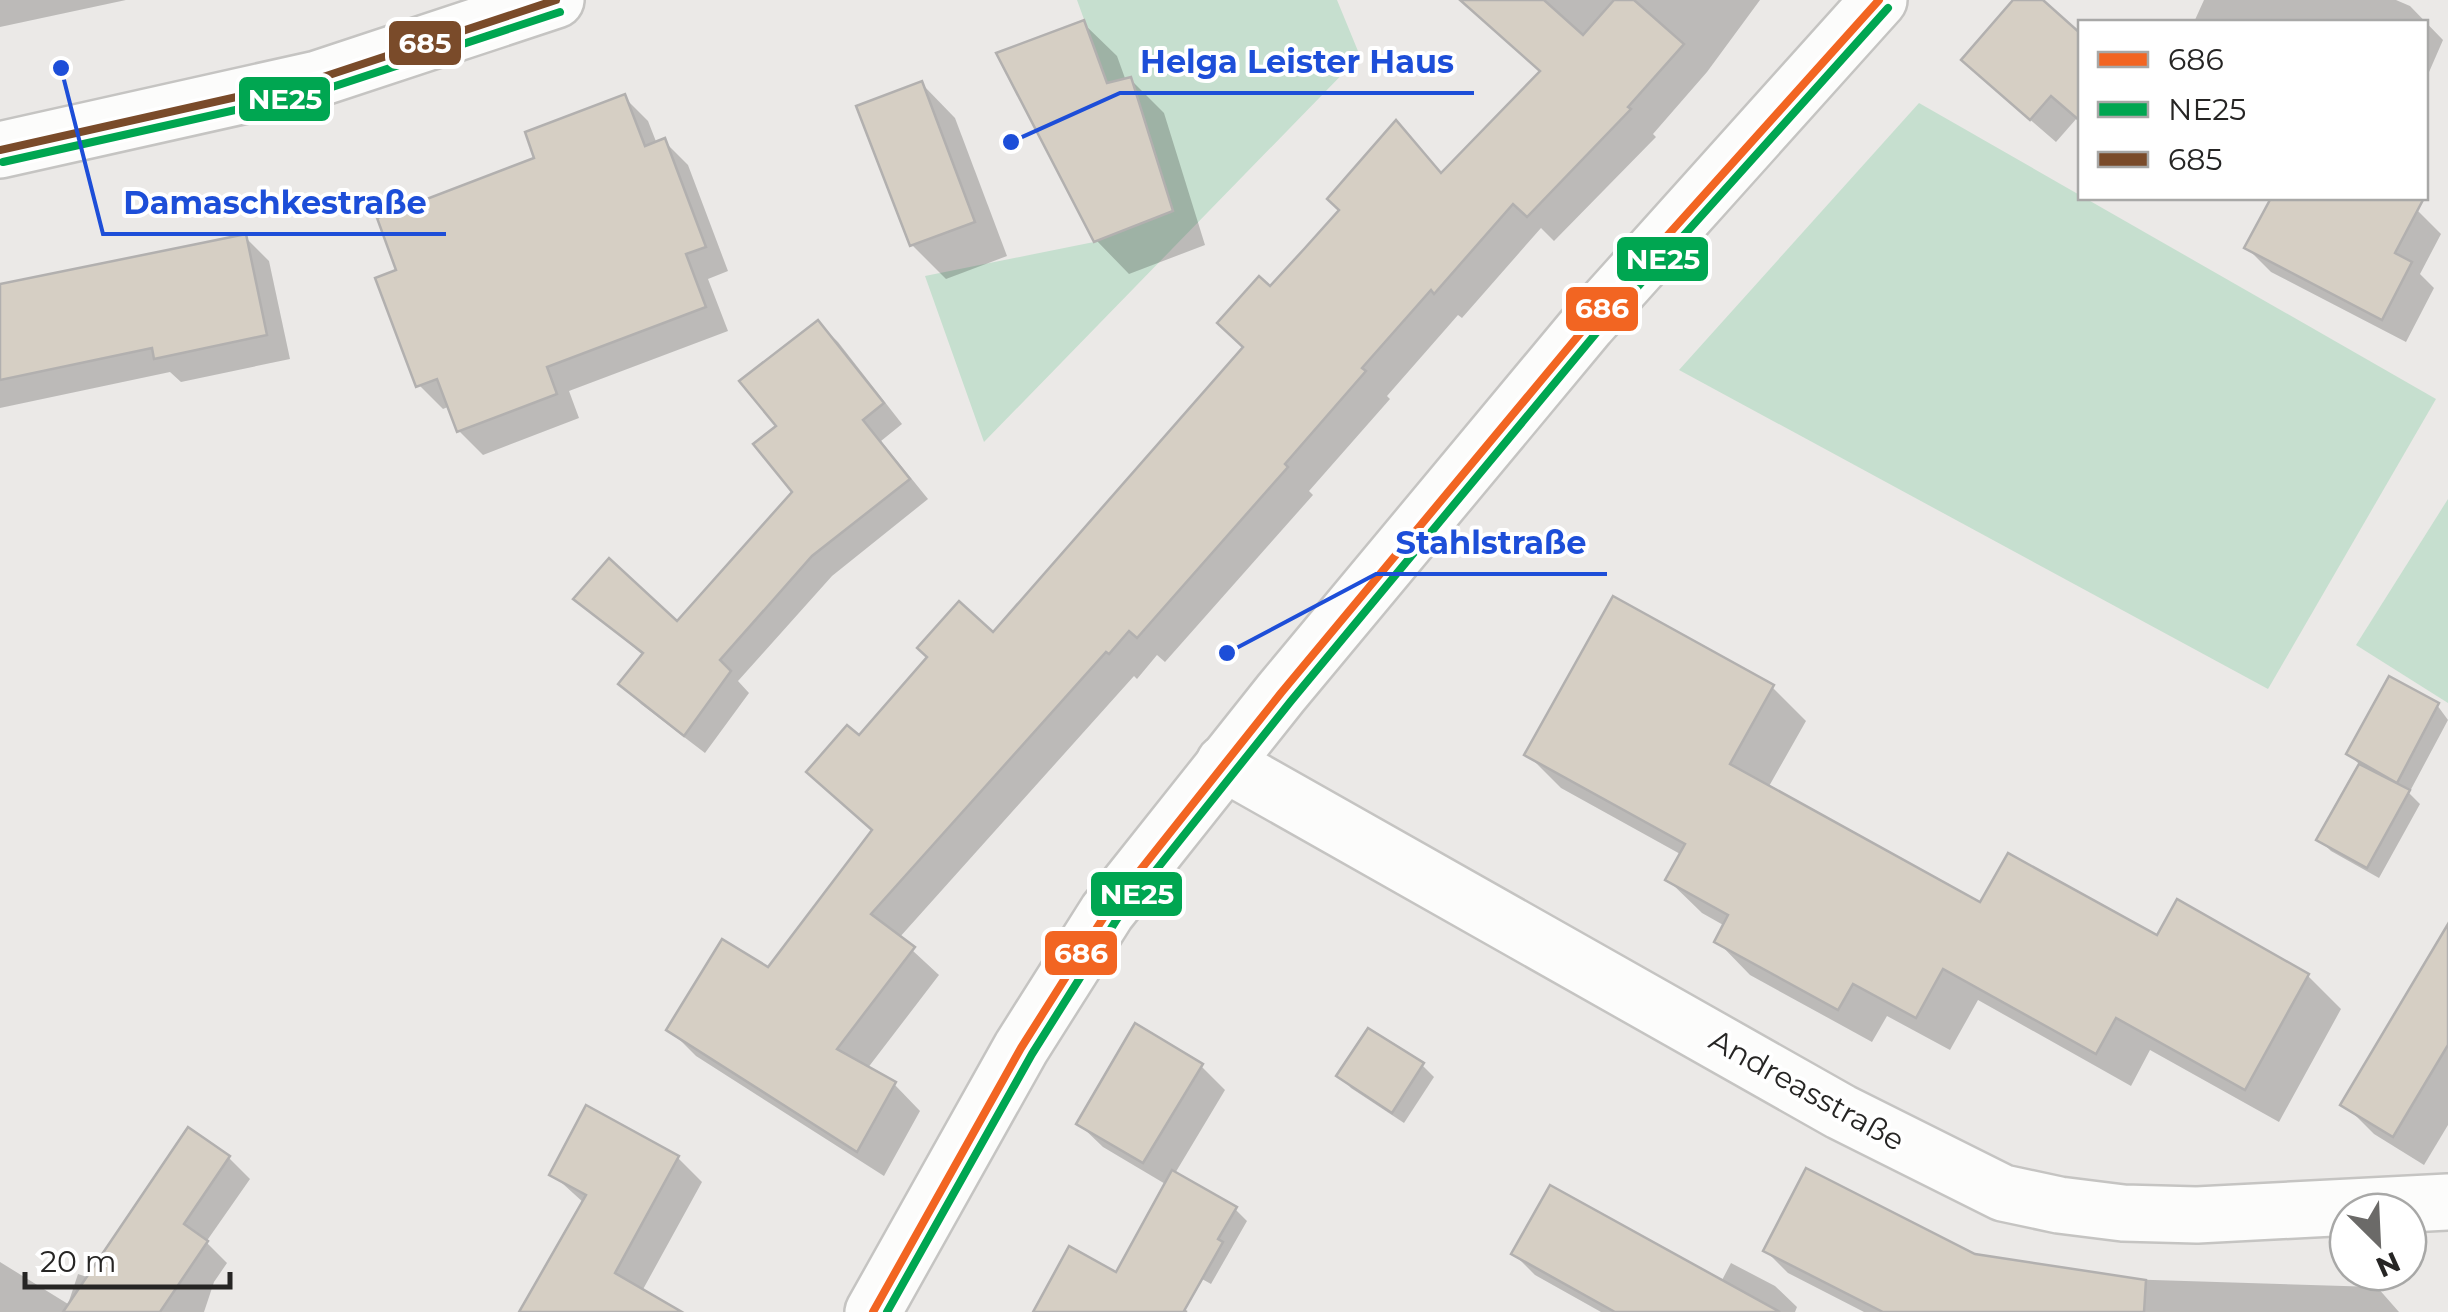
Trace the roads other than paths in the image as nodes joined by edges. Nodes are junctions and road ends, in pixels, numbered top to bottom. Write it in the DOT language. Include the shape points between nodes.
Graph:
graph roads {
  1 [pos="556,0"];
  2 [pos="1879,0"];
  3 [pos="0,150"];
  4 [pos="1224,764"];
  5 [pos="2448,1202"];
  6 [pos="873,1312"];
  1 -- 3 [label="street" via="317,80"];
  2 -- 4 [label="street" via="1588,324"];
  4 -- 5 [label="street, Andreasstraße" via="1841,1112 2004,1193 2123,1213 2197,1215"];
  4 -- 6 [label="street" via="1107,912"];
}
